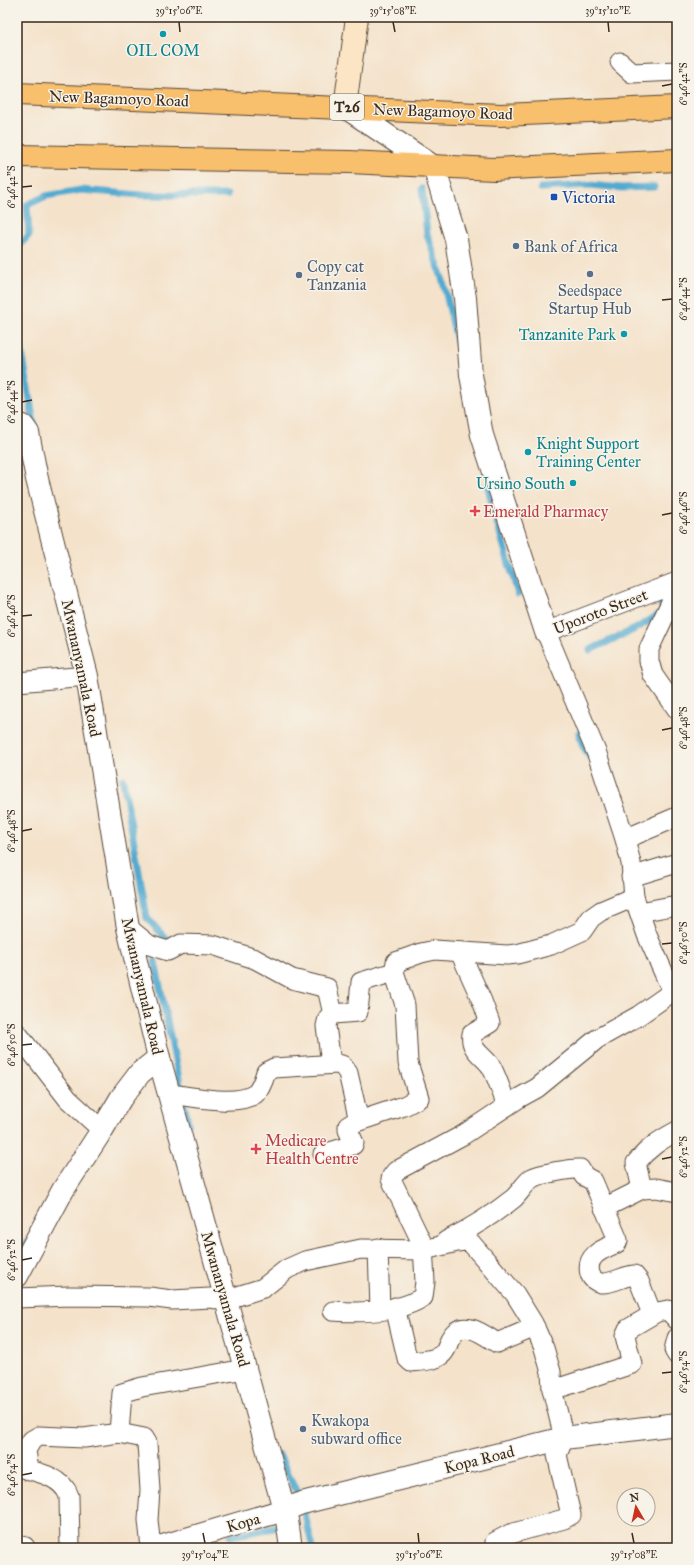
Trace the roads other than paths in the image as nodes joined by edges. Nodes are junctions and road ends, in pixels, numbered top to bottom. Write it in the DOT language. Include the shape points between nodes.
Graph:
graph roads {
  1 [pos="357,17"];
  2 [pos="620,62"];
  3 [pos="677,71"];
  4 [pos="17,94"];
  5 [pos="345,107"];
  6 [pos="677,107"];
  7 [pos="17,156"];
  8 [pos="677,160"];
  9 [pos="434,167"];
  10 [pos="17,424"];
  11 [pos="674,583"];
  12 [pos="546,632"];
  13 [pos="86,676"];
  14 [pos="17,682"];
  15 [pos="677,709"];
  16 [pos="677,817"];
  17 [pos="625,839"];
  18 [pos="677,863"];
  19 [pos="631,877"];
  20 [pos="637,905"];
  21 [pos="677,905"];
  22 [pos="128,928"];
  23 [pos="460,952"];
  24 [pos="394,972"];
  25 [pos="676,991"];
  26 [pos="333,1014"];
  27 [pos="17,1033"];
  28 [pos="160,1058"];
  29 [pos="330,1063"];
  30 [pos="170,1094"];
  31 [pos="507,1106"];
  32 [pos="359,1121"];
  33 [pos="102,1130"];
  34 [pos="677,1131"];
  35 [pos="323,1154"];
  36 [pos="642,1189"];
  37 [pos="677,1192"];
  38 [pos="604,1208"];
  39 [pos="378,1248"];
  40 [pos="433,1248"];
  41 [pos="17,1276"];
  42 [pos="17,1298"];
  43 [pos="225,1300"];
  44 [pos="387,1309"];
  45 [pos="334,1311"];
  46 [pos="652,1314"];
  47 [pos="677,1320"];
  48 [pos="535,1327"];
  49 [pos="677,1338"];
  50 [pos="677,1356"];
  51 [pos="245,1369"];
  52 [pos="552,1389"];
  53 [pos="677,1424"];
  54 [pos="119,1433"];
  55 [pos="564,1438"];
  56 [pos="23,1469"];
  57 [pos="284,1510"];
  58 [pos="17,1546"];
  59 [pos="24,1548"];
  60 [pos="70,1548"];
  61 [pos="151,1548"];
  62 [pos="156,1548"];
  63 [pos="291,1548"];
  64 [pos="498,1548"];
  1 -- 5 [label="main road"];
  2 -- 3 [label="street" via="632,73"];
  4 -- 5 [label="highway, New Bagamoyo Road / T26"];
  5 -- 6 [label="highway, New Bagamoyo Road / T26" via="501,116"];
  5 -- 9 [label="street"];
  7 -- 9 [label="highway" via="349,162"];
  8 -- 9 [label="highway" via="494,169"];
  9 -- 12 [label="street" via="456,239 465,298 470,375 482,436"];
  10 -- 13 [label="street, Mwananyamala Road" via="23,426 28,433"];
  11 -- 12 [label="street, Uporoto Street"];
  11 -- 15 [label="street" via="671,602 649,649 649,661 653,675"];
  12 -- 17 [label="street" via="596,754"];
  13 -- 14 [label="street"];
  13 -- 22 [label="street, Mwananyamala Road"];
  16 -- 17 [label="street"];
  17 -- 19 [label="street" via="631,863"];
  18 -- 19 [label="street"];
  19 -- 20 [label="street"];
  20 -- 21 [label="street"];
  20 -- 23 [label="street" via="601,912 591,918 582,931 556,943 517,954"];
  20 -- 25 [label="street" via="653,951"];
  22 -- 26 [label="street" via="149,945 168,951 181,944 213,945 255,959 292,979 327,988"];
  22 -- 28 [label="street, Mwananyamala Road"];
  23 -- 24 [label="street" via="435,950 421,953 396,962"];
  23 -- 31 [label="street" via="490,1023 472,1034 473,1043 481,1057 490,1064"];
  24 -- 26 [label="street" via="361,982 358,1012"];
  24 -- 32 [label="street" via="405,1005 408,1063 419,1098 404,1106"];
  25 -- 31 [label="street" via="597,1039 537,1088"];
  26 -- 29 [label="street" via="328,1018 326,1026"];
  27 -- 33 [label="street" via="68,1099"];
  28 -- 30 [label="street, Mwananyamala Road"];
  28 -- 33 [label="street" via="140,1073"];
  29 -- 30 [label="street" via="274,1068 266,1072 262,1085 255,1094 240,1098 206,1100"];
  29 -- 32 [label="street" via="342,1065 346,1069"];
  30 -- 43 [label="street, Mwananyamala Road"];
  31 -- 40 [label="street" via="463,1135 406,1164 392,1176 394,1187 420,1238"];
  32 -- 35 [label="street" via="348,1126 353,1145"];
  33 -- 41 [label="street" via="63,1190"];
  34 -- 36 [label="street" via="656,1142 636,1163"];
  36 -- 37 [label="street" via="656,1188"];
  36 -- 38 [label="street"];
  38 -- 40 [label="street" via="593,1181 584,1176 580,1169 544,1173 529,1180 522,1191 478,1224"];
  38 -- 46 [label="street" via="618,1240 591,1259 591,1276 597,1282 603,1283 634,1275 639,1281"];
  39 -- 40 [label="street"];
  39 -- 43 [label="street" via="305,1261 287,1268 263,1288"];
  39 -- 44 [label="street"];
  40 -- 44 [label="street" via="423,1297"];
  40 -- 48 [label="street" via="457,1242 471,1243 515,1294"];
  42 -- 43 [label="street" via="69,1296"];
  43 -- 51 [label="street, Mwananyamala Road"];
  44 -- 45 [label="street" via="358,1313"];
  44 -- 48 [label="street" via="411,1362 440,1356 445,1352 455,1332 463,1328 482,1332 497,1343"];
  46 -- 47 [label="street" via="668,1310"];
  46 -- 52 [label="street" via="628,1329 626,1333 632,1364"];
  48 -- 52 [label="street" via="551,1372"];
  49 -- 50 [label="street" via="674,1350"];
  51 -- 54 [label="street" via="142,1387 122,1393"];
  51 -- 57 [label="street, Mwananyamala Road"];
  52 -- 55 [label="street"];
  53 -- 55 [label="street, Kopa Road"];
  54 -- 56 [label="street" via="84,1438 39,1436 32,1440 26,1450"];
  54 -- 61 [label="street" via="144,1438 147,1443"];
  55 -- 57 [label="street, Kopa Road" via="302,1503"];
  55 -- 64 [label="street" via="557,1454 571,1515 510,1534 495,1542"];
  56 -- 60 [label="street" via="48,1475 67,1490"];
  57 -- 62 [label="street, Kopa"];
  57 -- 63 [label="street, Mwananyamala Road"];
  58 -- 59 [label="street"];
}
